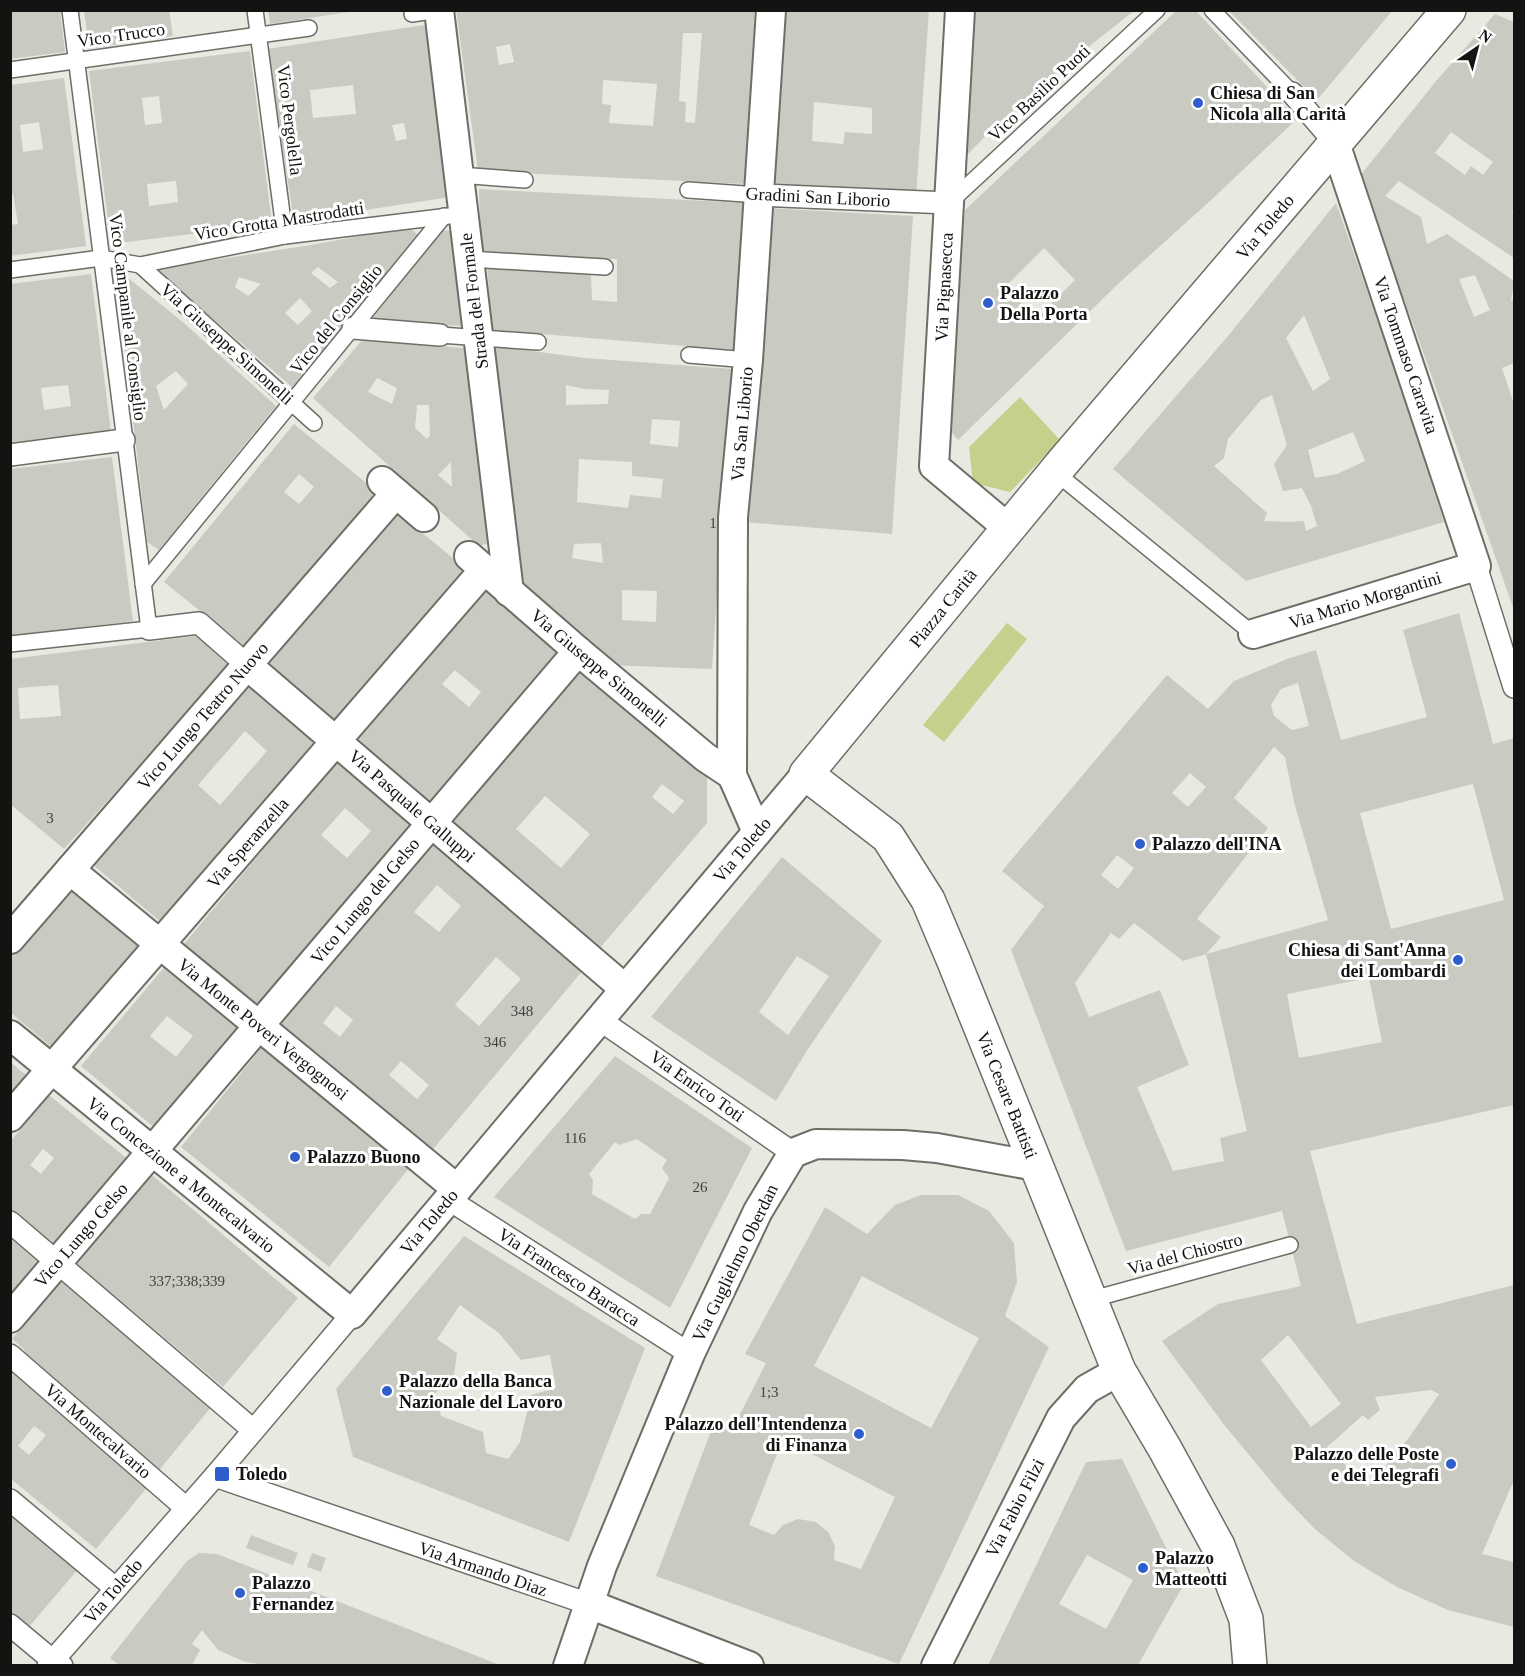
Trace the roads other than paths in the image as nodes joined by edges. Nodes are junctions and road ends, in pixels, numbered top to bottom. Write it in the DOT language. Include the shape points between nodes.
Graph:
graph roads {
  1 [pos="70,10"];
  2 [pos="255,10"];
  3 [pos="771,10"];
  4 [pos="960,10"];
  5 [pos="1157,10"];
  6 [pos="1212,10"];
  7 [pos="1449,10"];
  8 [pos="430,12"];
  9 [pos="309,28"];
  10 [pos="259,35"];
  11 [pos="76,61"];
  12 [pos="10,70"];
  13 [pos="1292,93"];
  14 [pos="1335,143"];
  15 [pos="459,176"];
  16 [pos="525,180"];
  17 [pos="688,190"];
  18 [pos="759,195"];
  19 [pos="948,203"];
  20 [pos="454,215"];
  21 [pos="285,236"];
  22 [pos="101,258"];
  23 [pos="469,259"];
  24 [pos="140,265"];
  25 [pos="605,267"];
  26 [pos="10,270"];
  27 [pos="353,328"];
  28 [pos="440,334"];
  29 [pos="478,338"];
  30 [pos="538,342"];
  31 [pos="689,355"];
  32 [pos="748,360"];
  33 [pos="292,403"];
  34 [pos="314,423"];
  35 [pos="124,440"];
  36 [pos="1080,443"];
  37 [pos="10,455"];
  38 [pos="1056,472"];
  39 [pos="424,517"];
  40 [pos="1008,528"];
  41 [pos="476,563"];
  42 [pos="1476,566"];
  43 [pos="142,585"];
  44 [pos="509,591"];
  45 [pos="149,629"];
  46 [pos="1253,634"];
  47 [pos="10,644"];
  48 [pos="578,651"];
  49 [pos="247,665"];
  50 [pos="1515,687"];
  51 [pos="337,741"];
  52 [pos="807,774"];
  53 [pos="732,776"];
  54 [pos="432,823"];
  55 [pos="758,832"];
  56 [pos="70,870"];
  57 [pos="10,939"];
  58 [pos="160,944"];
  59 [pos="625,989"];
  60 [pos="600,1020"];
  61 [pos="259,1026"];
  62 [pos="10,1035"];
  63 [pos="52,1069"];
  64 [pos="10,1117"];
  65 [pos="153,1151"];
  66 [pos="794,1153"];
  67 [pos="1036,1166"];
  68 [pos="452,1194"];
  69 [pos="10,1222"];
  70 [pos="1290,1245"];
  71 [pos="57,1262"];
  72 [pos="1089,1300"];
  73 [pos="352,1314"];
  74 [pos="10,1318"];
  75 [pos="10,1354"];
  76 [pos="690,1354"];
  77 [pos="1119,1371"];
  78 [pos="253,1430"];
  79 [pos="215,1476"];
  80 [pos="10,1500"];
  81 [pos="186,1508"];
  82 [pos="115,1588"];
  83 [pos="589,1604"];
  84 [pos="10,1625"];
  85 [pos="54,1664"];
  86 [pos="568,1665"];
  87 [pos="749,1665"];
  88 [pos="936,1665"];
  89 [pos="1250,1665"];
  1 -- 11 [label="lane, Vico Campanile al Consiglio"];
  2 -- 10 [label="lane, Vico Pergolella"];
  3 -- 18 [label="street, Via San Liborio"];
  4 -- 19 [label="street, Via Pignasecca"];
  5 -- 19 [label="lane, Vico Basilio Puoti"];
  6 -- 13 [label="lane"];
  7 -- 14 [label="main road, Via Toledo"];
  8 -- 15 [label="street, Strada del Formale"];
  9 -- 10 [label="lane, Vico Trucco"];
  10 -- 11 [label="lane, Vico Trucco"];
  10 -- 21 [label="lane, Vico Pergolella"];
  11 -- 12 [label="lane, Vico Trucco"];
  11 -- 22 [label="lane, Vico Campanile al Consiglio"];
  13 -- 14 [label="street"];
  14 -- 36 [label="main road, Via Toledo"];
  14 -- 42 [label="street, Via Tommaso Caravita"];
  15 -- 16 [label="lane"];
  15 -- 20 [label="street, Strada del Formale"];
  17 -- 18 [label="lane, Gradini San Liborio"];
  18 -- 19 [label="street, Gradini San Liborio"];
  18 -- 32 [label="street, Via San Liborio"];
  19 -- 40 [label="street, Via Pignasecca" via="934,466"];
  20 -- 21 [label="lane, Vico Grotta Mastrodatti"];
  20 -- 23 [label="street, Strada del Formale"];
  20 -- 27 [label="lane, Vico del Consiglio"];
  21 -- 24 [label="lane, Vico Grotta Mastrodatti"];
  22 -- 24 [label="lane, Vico Grotta Mastrodatti"];
  22 -- 26 [label="lane, Vico Grotta Mastrodatti"];
  22 -- 35 [label="lane, Vico Campanile al Consiglio"];
  23 -- 25 [label="lane"];
  23 -- 29 [label="street, Strada del Formale"];
  24 -- 33 [label="lane, Via Giuseppe Simonelli"];
  27 -- 28 [label="street"];
  27 -- 33 [label="lane, Vico del Consiglio"];
  28 -- 29 [label="lane"];
  29 -- 30 [label="lane"];
  29 -- 44 [label="street, Strada del Formale"];
  31 -- 32 [label="lane"];
  32 -- 53 [label="street, Via San Liborio" via="734,517"];
  33 -- 34 [label="lane, Via Giuseppe Simonelli"];
  33 -- 43 [label="lane, Vico del Consiglio"];
  35 -- 37 [label="street"];
  35 -- 43 [label="lane, Vico Campanile al Consiglio"];
  36 -- 38 [label="main road, Piazza Carità"];
  38 -- 40 [label="main road, Piazza Carità"];
  38 -- 46 [label="lane"];
  39 -- 49 [label="street, Vico Lungo Teatro Nuovo" via="389,487"];
  40 -- 52 [label="main road, Piazza Carità"];
  41 -- 44 [label="street, Via Giuseppe Simonelli"];
  41 -- 51 [label="street, Via Speranzella"];
  42 -- 46 [label="street, Via Mario Morgantini"];
  42 -- 50 [label="street"];
  43 -- 45 [label="lane, Vico Campanile al Consiglio"];
  44 -- 48 [label="street, Via Giuseppe Simonelli"];
  45 -- 47 [label="lane"];
  45 -- 49 [label="street, Via Pasquale Galluppi" via="199,623"];
  48 -- 53 [label="street, Via Giuseppe Simonelli"];
  48 -- 54 [label="street, Vico Lungo del Gelso"];
  49 -- 51 [label="street, Via Pasquale Galluppi"];
  49 -- 56 [label="street, Vico Lungo Teatro Nuovo"];
  51 -- 54 [label="street, Via Pasquale Galluppi"];
  51 -- 58 [label="street, Via Speranzella"];
  52 -- 55 [label="street, Via Toledo"];
  52 -- 67 [label="main road, Via Cesare Battisti" via="888,837 927,900"];
  53 -- 55 [label="street, Via San Liborio"];
  54 -- 59 [label="street, Via Pasquale Galluppi"];
  54 -- 61 [label="street, Vico Lungo del Gelso"];
  55 -- 59 [label="street, Via Toledo"];
  56 -- 57 [label="street, Vico Lungo Teatro Nuovo"];
  56 -- 58 [label="street, Via Monte Poveri Vergognosi"];
  58 -- 61 [label="street, Via Monte Poveri Vergognosi"];
  58 -- 63 [label="street, Via Speranzella"];
  59 -- 60 [label="street, Via Toledo"];
  60 -- 66 [label="street, Via Enrico Toti"];
  60 -- 68 [label="street, Via Toledo"];
  61 -- 65 [label="street, Vico Lungo del Gelso"];
  61 -- 68 [label="street, Via Monte Poveri Vergognosi"];
  62 -- 63 [label="street, Via Concezione a Montecalvario"];
  63 -- 64 [label="street, Via Speranzella"];
  63 -- 65 [label="street, Via Concezione a Montecalvario"];
  65 -- 71 [label="street, Vico Lungo Gelso"];
  65 -- 73 [label="street, Via Concezione a Montecalvario"];
  66 -- 67 [label="street" via="816,1144 903,1145"];
  66 -- 76 [label="street, Via Guglielmo Oberdan" via="758,1211"];
  67 -- 72 [label="main road, Via Cesare Battisti"];
  68 -- 73 [label="street, Via Toledo"];
  68 -- 76 [label="street, Via Francesco Baracca"];
  69 -- 71 [label="street"];
  70 -- 72 [label="lane, Via del Chiostro"];
  71 -- 74 [label="street, Vico Lungo Gelso"];
  71 -- 78 [label="street"];
  72 -- 77 [label="main road, Via Cesare Battisti"];
  73 -- 78 [label="street, Via Toledo"];
  75 -- 81 [label="street, Via Montecalvario"];
  76 -- 83 [label="street, Via Guglielmo Oberdan"];
  77 -- 88 [label="street, Via Fabio Filzi" via="1087,1389 1061,1418"];
  77 -- 89 [label="main road, Via Cesare Battisti" via="1218,1546 1246,1619"];
  78 -- 79 [label="street, Via Toledo"];
  79 -- 81 [label="street, Via Toledo"];
  79 -- 83 [label="street, Via Armando Diaz"];
  80 -- 82 [label="street"];
  81 -- 82 [label="street, Via Toledo"];
  82 -- 85 [label="street, Via Toledo"];
  83 -- 86 [label="street, Via Guglielmo Oberdan"];
  83 -- 87 [label="street, Via Armando Diaz"];
  84 -- 85 [label="street"];
}
